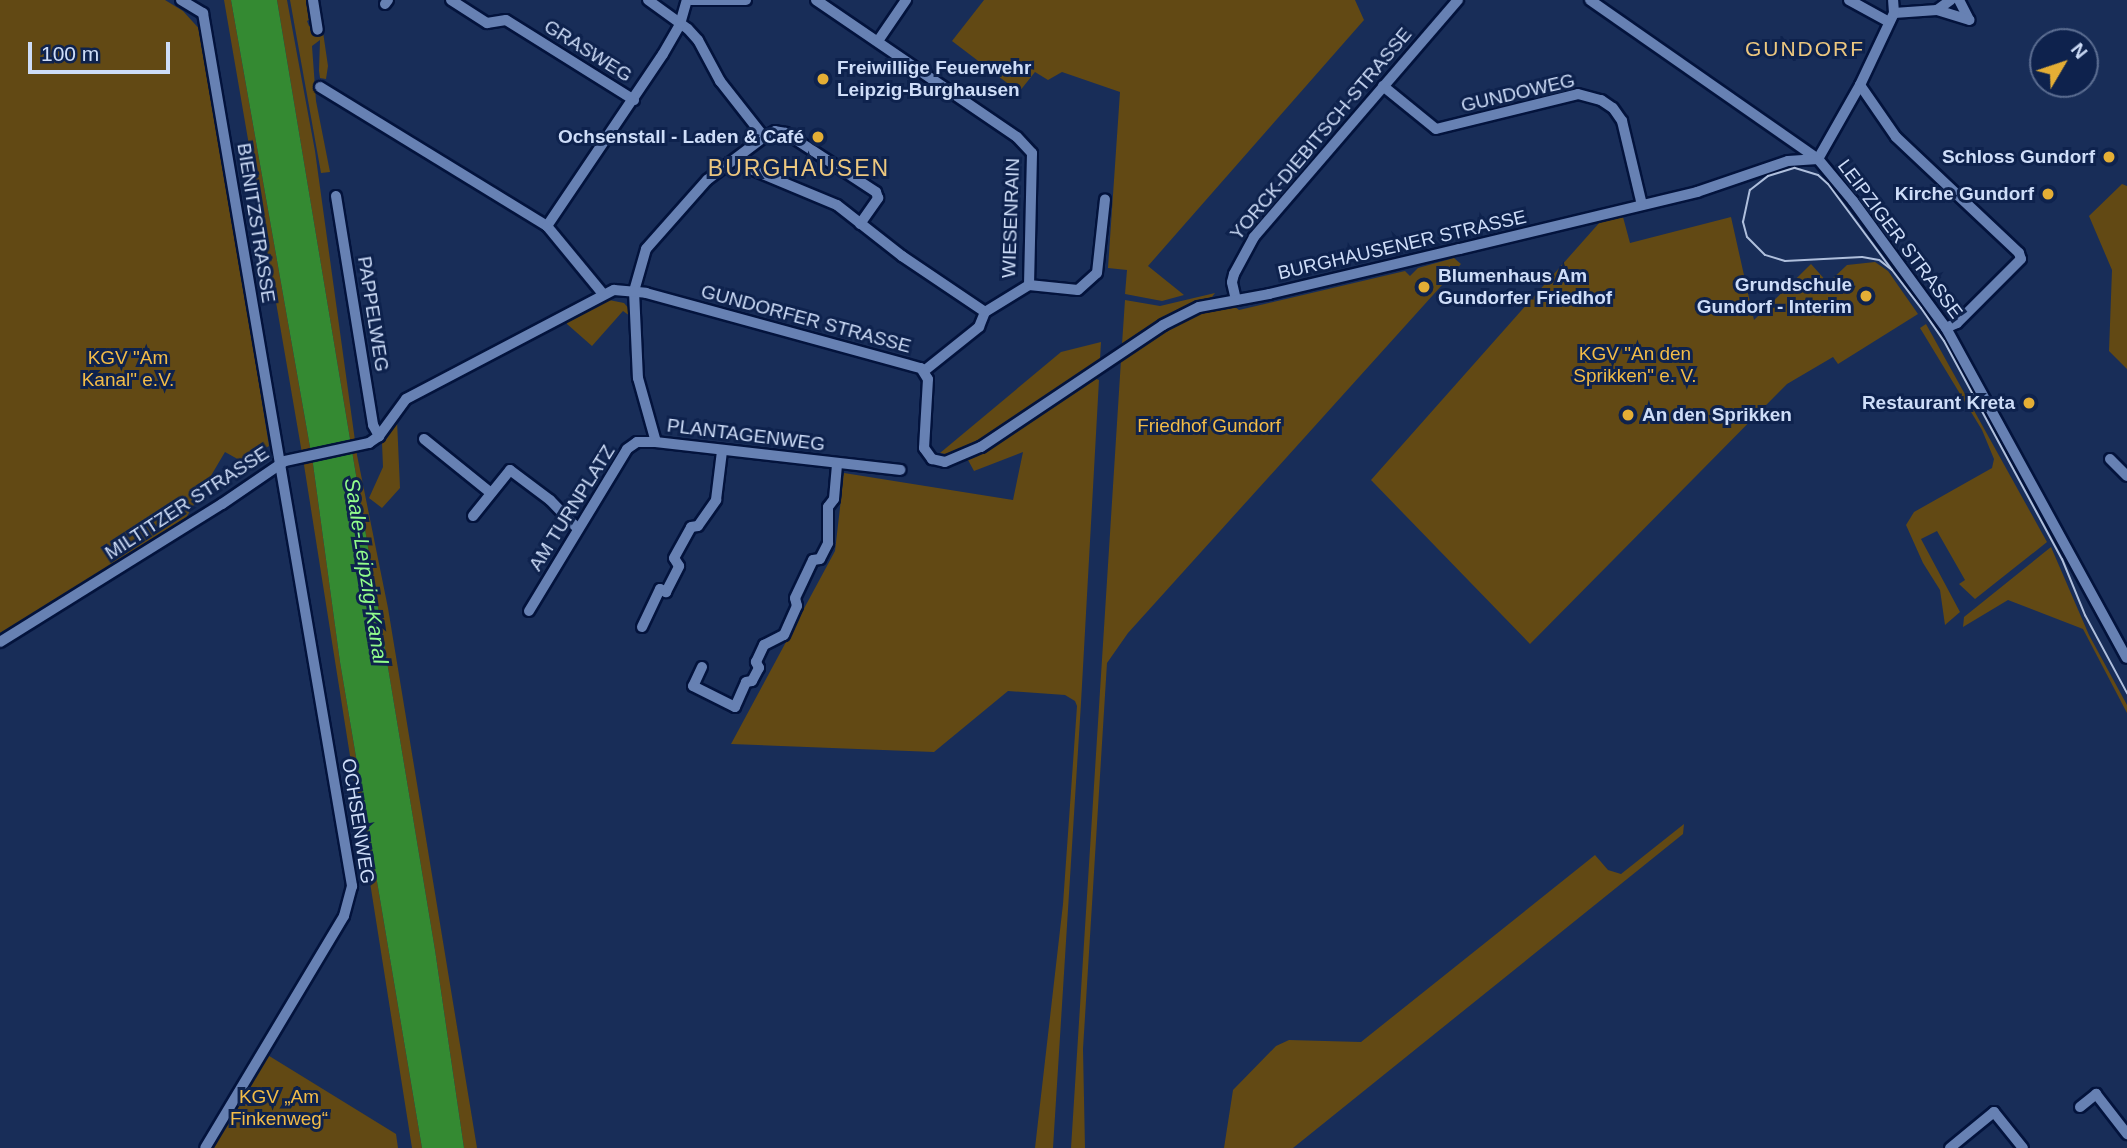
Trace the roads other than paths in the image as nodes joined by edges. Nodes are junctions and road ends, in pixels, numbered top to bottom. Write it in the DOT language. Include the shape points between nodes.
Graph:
graph roads {
  1 [pos="181,0"];
  2 [pos="313,0"];
  3 [pos="451,0"];
  4 [pos="648,0"];
  5 [pos="689,0"];
  6 [pos="746,0"];
  7 [pos="817,0"];
  8 [pos="906,0"];
  9 [pos="1458,0"];
  10 [pos="1590,0"];
  11 [pos="1849,0"];
  12 [pos="1893,0"];
  13 [pos="1951,0"];
  14 [pos="1959,0"];
  15 [pos="1937,10"];
  16 [pos="1891,18"];
  17 [pos="680,24"];
  18 [pos="318,30"];
  19 [pos="878,41"];
  20 [pos="1860,85"];
  21 [pos="1382,86"];
  22 [pos="320,87"];
  23 [pos="634,100"];
  24 [pos="764,138"];
  25 [pos="738,158"];
  26 [pos="1818,159"];
  27 [pos="336,196"];
  28 [pos="1105,200"];
  29 [pos="1642,205"];
  30 [pos="860,224"];
  31 [pos="547,226"];
  32 [pos="1029,285"];
  33 [pos="614,290"];
  34 [pos="634,291"];
  35 [pos="603,294"];
  36 [pos="1236,300"];
  37 [pos="985,312"];
  38 [pos="1946,328"];
  39 [pos="924,371"];
  40 [pos="1020,422"];
  41 [pos="379,436"];
  42 [pos="424,439"];
  43 [pos="656,442"];
  44 [pos="723,451"];
  45 [pos="2110,459"];
  46 [pos="837,463"];
  47 [pos="279,465"];
  48 [pos="900,470"];
  49 [pos="2127,477"];
  50 [pos="491,493"];
  51 [pos="473,516"];
  52 [pos="578,529"];
  53 [pos="529,611"];
  54 [pos="642,627"];
  55 [pos="0,642"];
  56 [pos="2127,658"];
  57 [pos="702,667"];
  58 [pos="2080,1107"];
  59 [pos="2127,1134"];
  60 [pos="205,1148"];
  61 [pos="1950,1148"];
  62 [pos="2023,1148"];
  1 -- 47 [label="street, BIENITZSTRASSE" via="203,13"];
  2 -- 18 [label="street"];
  3 -- 23 [label="street, GRASWEG" via="487,23 506,20"];
  4 -- 17 [label="street"];
  5 -- 6 [label="street"];
  5 -- 17 [label="street"];
  7 -- 19 [label="street, WIESENRAIN"];
  8 -- 19 [label="street"];
  9 -- 21 [label="street, YORCK-DIEBITSCH-STRASSE"];
  10 -- 26 [label="street, LEIPZIGER STRASSE"];
  11 -- 16 [label="street"];
  12 -- 16 [label="street"];
  13 -- 15 [label="street"];
  14 -- 15 [label="street" via="1968,21"];
  15 -- 16 [label="street"];
  16 -- 20 [label="street"];
  17 -- 23 [label="street"];
  17 -- 24 [label="street" via="698,40 720,81"];
  19 -- 32 [label="street, WIESENRAIN" via="1017,137 1032,153"];
  20 -- 26 [label="street"];
  20 -- 38 [label="street" via="1896,136 2021,258 1957,323"];
  21 -- 29 [label="street, GUNDOWEG" via="1436,129 1578,94 1601,100 1622,121"];
  21 -- 36 [label="street, YORCK-DIEBITSCH-STRASSE" via="1254,237 1234,274"];
  22 -- 31 [label="street"];
  23 -- 31 [label="street"];
  24 -- 25 [label="street, PLANTAGENWEG"];
  24 -- 30 [label="street" via="775,131 786,133 876,192 874,206"];
  25 -- 30 [label="street" via="748,168 837,205"];
  25 -- 34 [label="street, PLANTAGENWEG" via="707,180 646,249"];
  26 -- 29 [label="street, BURGHAUSENER STRASSE" via="1788,161"];
  26 -- 38 [label="street, LEIPZIGER STRASSE"];
  27 -- 41 [label="street, PAPPELWEG" via="373,425"];
  28 -- 32 [label="street" via="1097,274 1078,290"];
  29 -- 36 [label="street, BURGHAUSENER STRASSE"];
  30 -- 37 [label="street"];
  31 -- 35 [label="street"];
  32 -- 37 [label="street, WIESENRAIN"];
  33 -- 34 [label="street, GUNDORFER STRASSE"];
  33 -- 35 [label="street, MILTITZER STRASSE"];
  34 -- 39 [label="street, GUNDORFER STRASSE"];
  34 -- 43 [label="street, PLANTAGENWEG" via="636,367"];
  35 -- 41 [label="street, MILTITZER STRASSE" via="405,398"];
  36 -- 40 [label="street, BURGHAUSENER STRASSE" via="1184,313"];
  37 -- 39 [label="street, WIESENRAIN" via="979,327"];
  38 -- 56 [label="street, LEIPZIGER STRASSE"];
  39 -- 40 [label="street, GUNDORFER STRASSE" via="928,379 923,441 932,459 945,462 963,456"];
  41 -- 47 [label="street, MILTITZER STRASSE" via="362,445 297,456"];
  42 -- 50 [label="street"];
  43 -- 44 [label="street, PLANTAGENWEG"];
  43 -- 52 [label="street, AM TURNPLATZ" via="638,442 628,449"];
  44 -- 46 [label="street, PLANTAGENWEG"];
  44 -- 54 [label="street" via="716,500 698,526 691,527 674,558 679,566 666,592 660,589"];
  45 -- 49 [label="street"];
  46 -- 48 [label="street, PLANTAGENWEG"];
  46 -- 57 [label="street" via="834,499 828,507 828,542 794,597 797,607 784,635 764,645 756,662 759,668 735,706 693,686"];
  47 -- 55 [label="street, MILTITZER STRASSE"];
  47 -- 60 [label="street, OCHSENWEG" via="349,862 351,897 344,916"];
  50 -- 51 [label="street"];
  50 -- 52 [label="street" via="513,471"];
  52 -- 53 [label="street, AM TURNPLATZ"];
  58 -- 59 [label="street" via="2096,1094"];
  61 -- 62 [label="street" via="1994,1112"];
}
